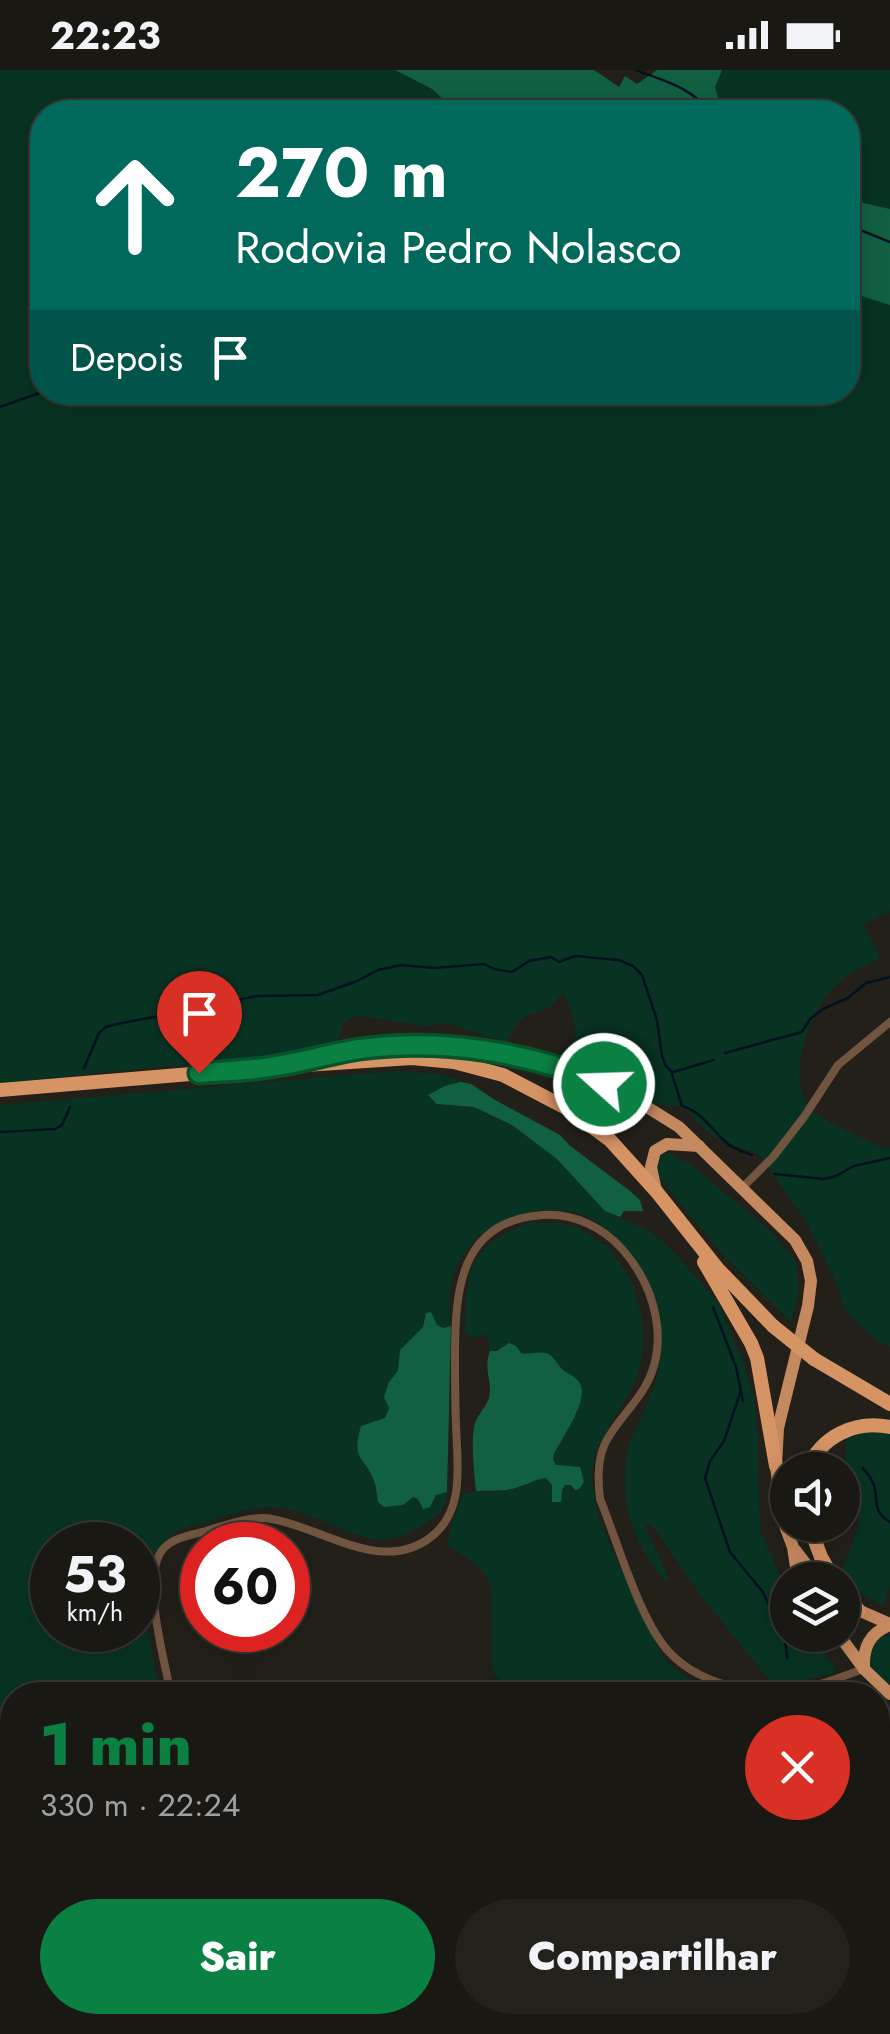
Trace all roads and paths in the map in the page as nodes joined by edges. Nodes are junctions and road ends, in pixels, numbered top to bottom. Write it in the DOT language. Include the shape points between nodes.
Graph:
graph roads {
  1 [pos="890,1022"];
  2 [pos="854,1041"];
  3 [pos="847,1056"];
  4 [pos="273,1067"];
  5 [pos="0,1090"];
  6 [pos="699,1146"];
  7 [pos="741,1189"];
  8 [pos="656,1191"];
  9 [pos="689,1235"];
  10 [pos="890,1404"];
  11 [pos="890,1428"];
  12 [pos="773,1452"];
  13 [pos="777,1452"];
  14 [pos="819,1452"];
  15 [pos="791,1542"];
  16 [pos="793,1546"];
  17 [pos="797,1562"];
  18 [pos="805,1562"];
  19 [pos="860,1611"];
  20 [pos="890,1625"];
  21 [pos="850,1652"];
  22 [pos="853,1656"];
  23 [pos="864,1669"];
  24 [pos="844,1675"];
  25 [pos="169,1682"];
  26 [pos="722,1682"];
  27 [pos="824,1682"];
  28 [pos="878,1682"];
  1 -- 3 [label="street"];
  2 -- 3 [label="street"];
  3 -- 7 [label="street" via="773,1157"];
  4 -- 5 [label="highway"];
  4 -- 6 [label="main road" via="401,1046 507,1053 626,1094"];
  4 -- 8 [label="highway" via="412,1058 502,1074 610,1140"];
  6 -- 7 [label="main road"];
  6 -- 8 [label="main road" via="654,1150"];
  7 -- 13 [label="main road" via="795,1240 811,1273"];
  8 -- 9 [label="highway"];
  9 -- 10 [label="highway, bridge" via="773,1326 814,1360"];
  9 -- 12 [label="highway" via="756,1358"];
  11 -- 14 [label="highway" via="869,1424 842,1432"];
  15 -- 16 [label="main road"];
  16 -- 17 [label="main road"];
  16 -- 18 [label="main road"];
  19 -- 20 [label="main road"];
  20 -- 23 [label="main road" via="867,1643"];
  21 -- 22 [label="main road"];
  22 -- 23 [label="main road"];
  22 -- 24 [label="street"];
  23 -- 24 [label="street"];
  23 -- 28 [label="main road"];
  24 -- 27 [label="street"];
  25 -- 26 [label="street" via="152,1594 153,1570 167,1545 269,1518 387,1553 428,1540 441,1528 452,1513 457,1482 455,1327 462,1272 499,1226 553,1214 598,1229 622,1249 652,1296 658,1328 654,1363 604,1446 600,1499 641,1605 668,1651 690,1670"];
}
